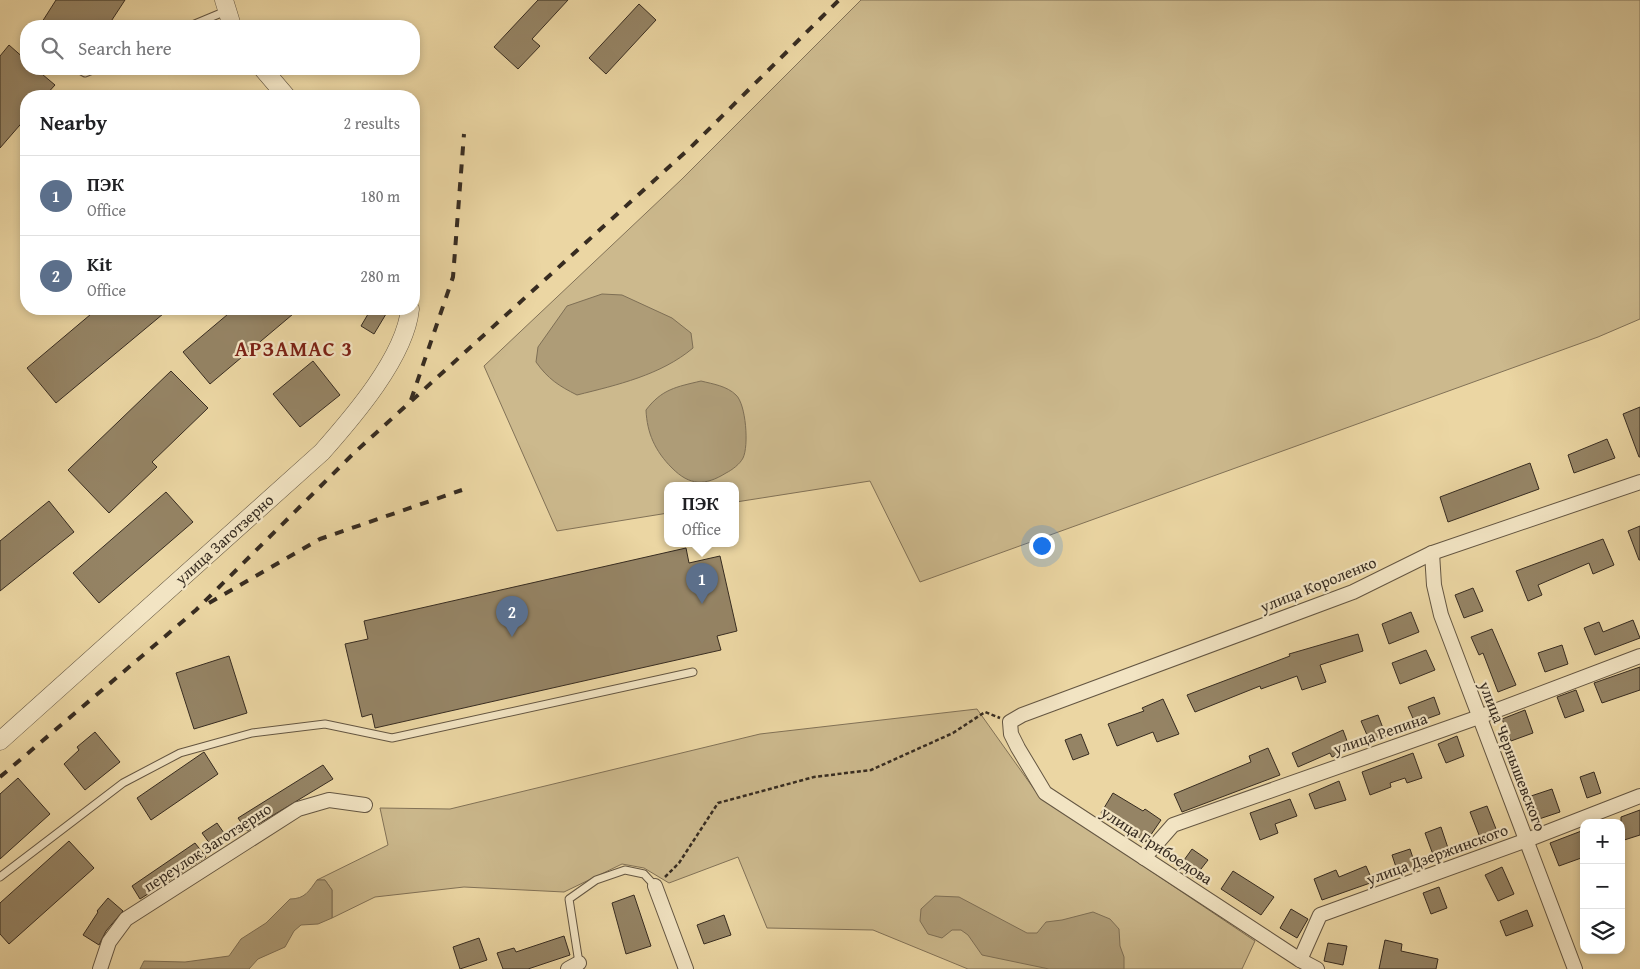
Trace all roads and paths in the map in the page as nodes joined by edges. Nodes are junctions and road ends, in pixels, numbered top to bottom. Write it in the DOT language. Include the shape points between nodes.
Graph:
graph roads {
  1 [pos="227,12"];
  2 [pos="206,20"];
  3 [pos="268,75"];
  4 [pos="281,90"];
  5 [pos="409,315"];
  6 [pos="1640,482"];
  7 [pos="1432,553"];
  8 [pos="1640,656"];
  9 [pos="693,672"];
  10 [pos="1479,717"];
  11 [pos="1010,722"];
  12 [pos="0,741"];
  13 [pos="1640,796"];
  14 [pos="365,805"];
  15 [pos="1527,840"];
  16 [pos="1144,858"];
  17 [pos="0,877"];
  18 [pos="654,886"];
  19 [pos="1300,960"];
  20 [pos="573,966"];
  21 [pos="100,969"];
  22 [pos="686,969"];
  23 [pos="1317,969"];
  24 [pos="1575,969"];
  1 -- 2 [label="lane"];
  3 -- 4 [label="street"];
  5 -- 12 [label="street, улица Заготзерно" via="396,351 375,386 322,452"];
  6 -- 7 [label="street, улица Короленко"];
  7 -- 10 [label="street, улица Чернышевского" via="1434,585 1441,615"];
  7 -- 11 [label="street, улица Короленко" via="1352,592"];
  8 -- 10 [label="street, улица Репина"];
  9 -- 17 [label="lane" via="392,738 325,724 252,733 180,753 123,783"];
  10 -- 15 [label="street, улица Чернышевского"];
  10 -- 16 [label="street, улица Репина" via="1173,825"];
  11 -- 16 [label="street, улица Грибоедова" via="1011,734 1045,793"];
  11 -- 18 [label="path" via="985,712 953,733 871,770 814,777 718,803 679,863"];
  13 -- 15 [label="street, улица Дзержинского"];
  14 -- 21 [label="street, переулок Заготзерно" via="329,800 298,809 126,919 109,942"];
  15 -- 19 [label="street, улица Дзержинского" via="1320,916"];
  15 -- 24 [label="street, улица Чернышевского"];
  16 -- 19 [label="street, улица Грибоедова"];
  18 -- 20 [label="lane" via="644,874 626,870 596,880 569,899"];
  18 -- 22 [label="street"];
  19 -- 23 [label="street, улица Грибоедова"];
}
